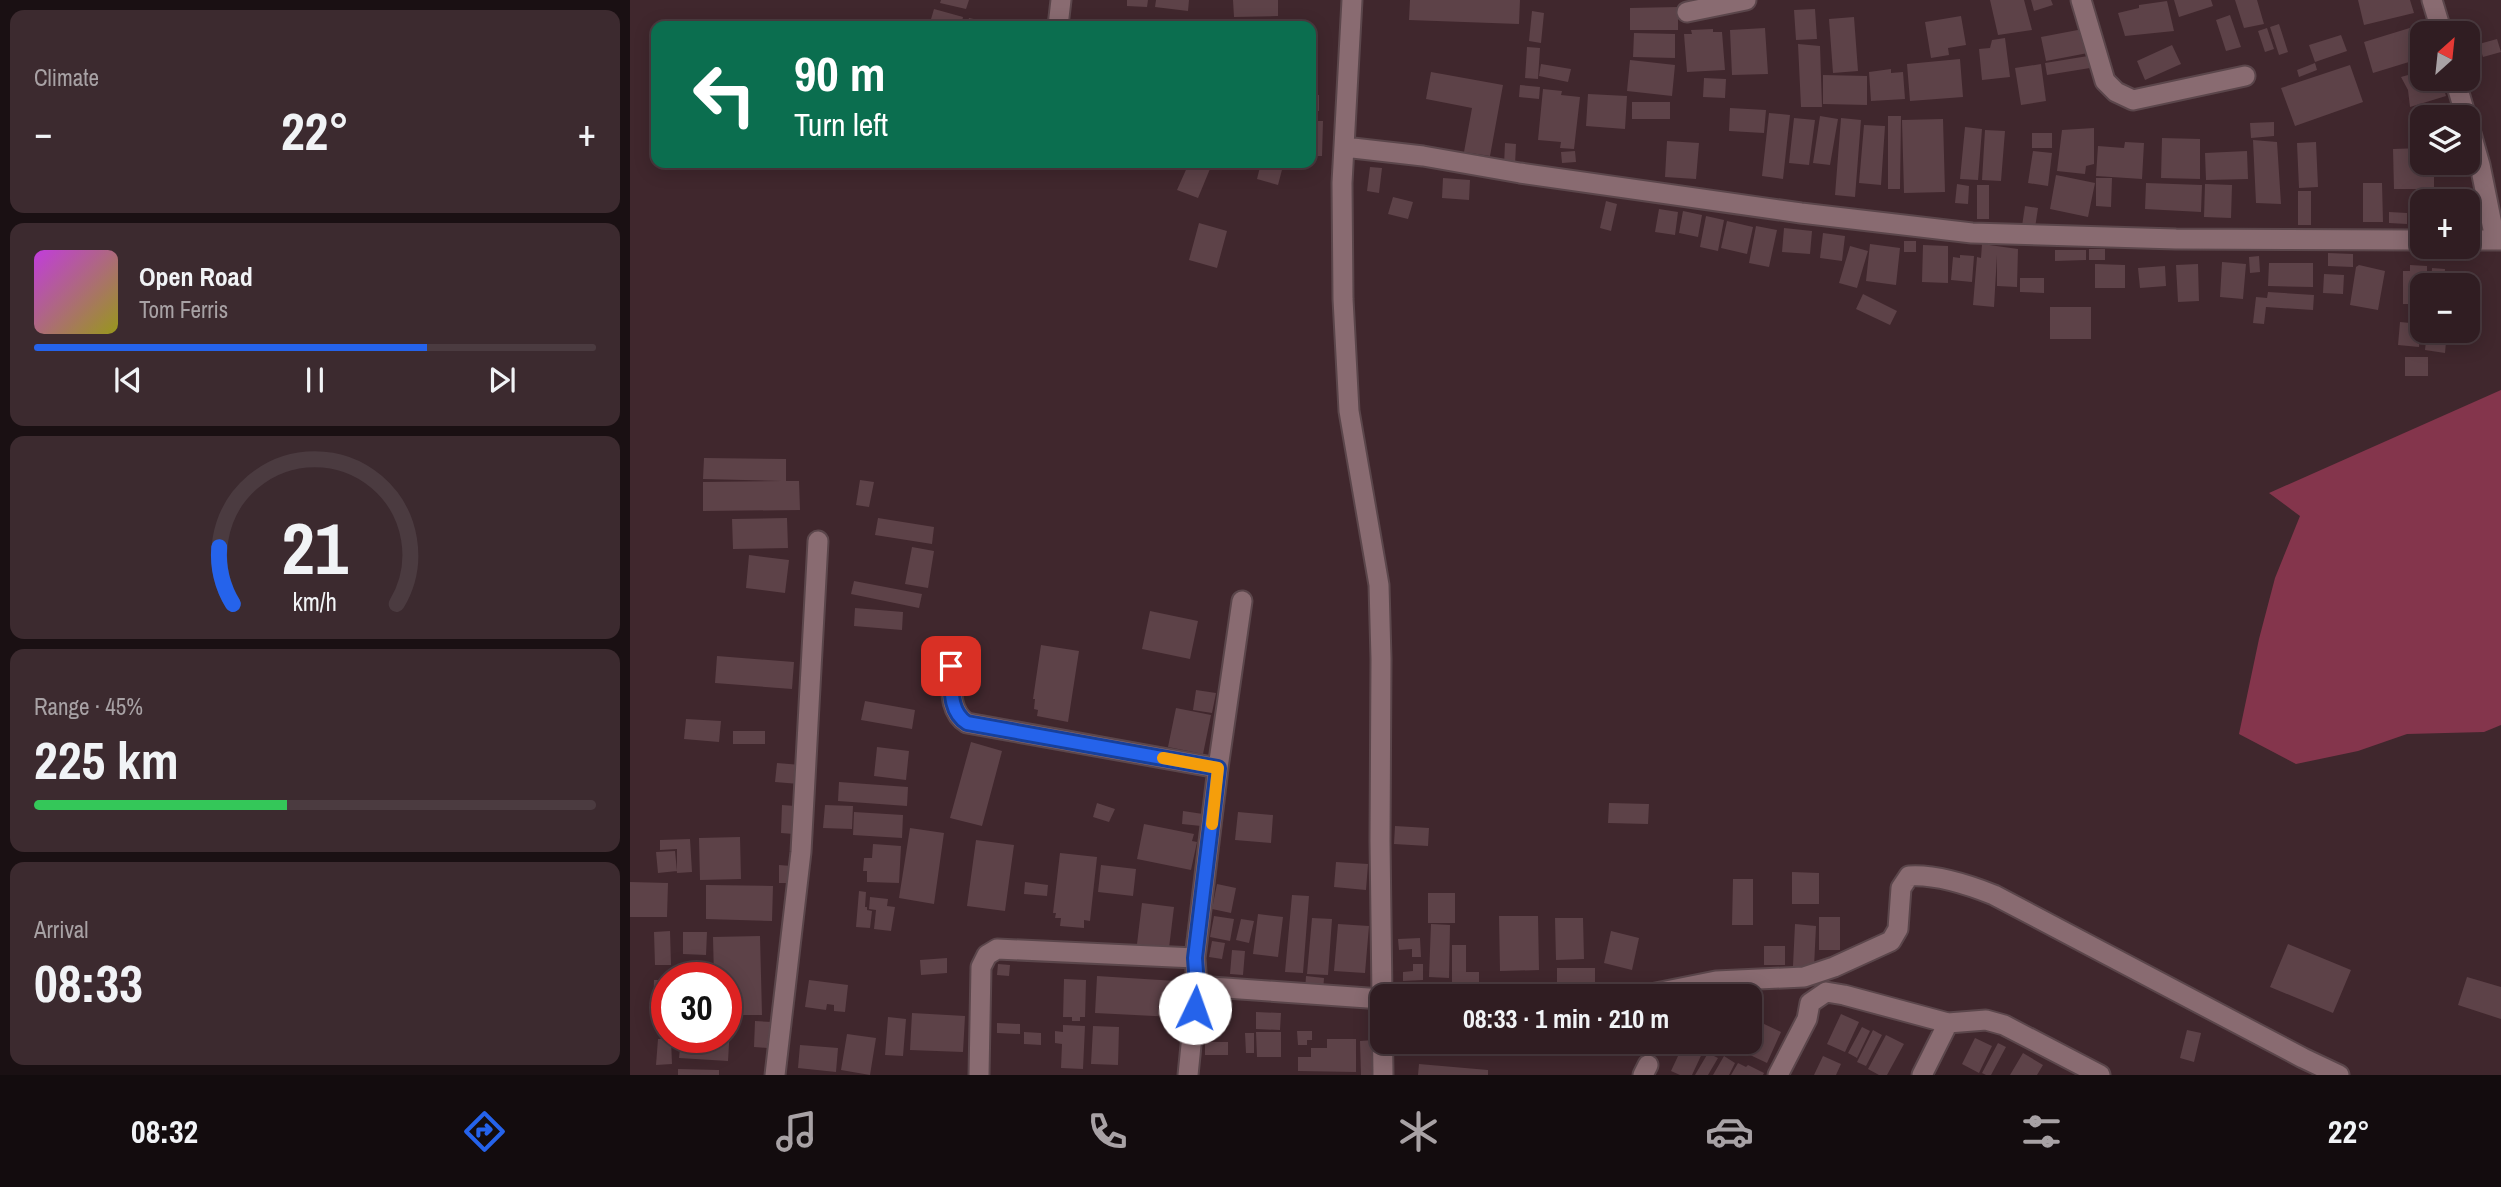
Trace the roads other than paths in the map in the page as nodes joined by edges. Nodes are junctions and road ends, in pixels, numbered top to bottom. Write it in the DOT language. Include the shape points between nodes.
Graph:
graph roads {
  1 [pos="1061,0"];
  2 [pos="1352,0"];
  3 [pos="1746,0"];
  4 [pos="2081,0"];
  5 [pos="2432,0"];
  6 [pos="1687,12"];
  7 [pos="1059,21"];
  8 [pos="2438,21"];
  9 [pos="2245,76"];
  10 [pos="1344,147"];
  11 [pos="2480,165"];
  12 [pos="2410,240"];
  13 [pos="2480,240"];
  14 [pos="2498,240"];
  15 [pos="818,541"];
  16 [pos="1242,601"];
  17 [pos="951,666"];
  18 [pos="1218,768"];
  19 [pos="1195,958"];
  20 [pos="1382,984"];
  21 [pos="1701,984"];
  22 [pos="1197,986"];
  23 [pos="1370,998"];
  24 [pos="1948,1023"];
  25 [pos="1383,1054"];
  26 [pos="2068,1068"];
  27 [pos="775,1075"];
  28 [pos="979,1075"];
  29 [pos="1188,1075"];
  30 [pos="1383,1075"];
  31 [pos="1779,1075"];
  32 [pos="1922,1075"];
  33 [pos="2100,1075"];
  34 [pos="2339,1075"];
  1 -- 7 [label="street"];
  2 -- 10 [label="street"];
  3 -- 6 [label="street"];
  4 -- 9 [label="street" via="2105,81 2133,100"];
  5 -- 8 [label="street"];
  10 -- 12 [label="street" via="1972,233"];
  10 -- 20 [label="street" via="1343,299 1349,411 1379,585"];
  11 -- 14 [label="street"];
  13 -- 14 [label="street"];
  15 -- 27 [label="street" via="802,852"];
  16 -- 18 [label="street"];
  17 -- 18 [label="street" via="954,709 967,723"];
  18 -- 19 [label="street"];
  19 -- 22 [label="street"];
  19 -- 28 [label="street" via="997,949 981,967"];
  21 -- 34 [label="street" via="1804,977 1891,941 1898,929 1901,888 1909,876 1921,875 1994,895"];
  22 -- 23 [label="street"];
  22 -- 29 [label="street"];
  24 -- 26 [label="street" via="1986,1020 2004,1025"];
  24 -- 31 [label="street" via="1826,992 1810,1003 1807,1019"];
  24 -- 32 [label="street"];
  25 -- 30 [label="street"];
  26 -- 33 [label="street"];
}
